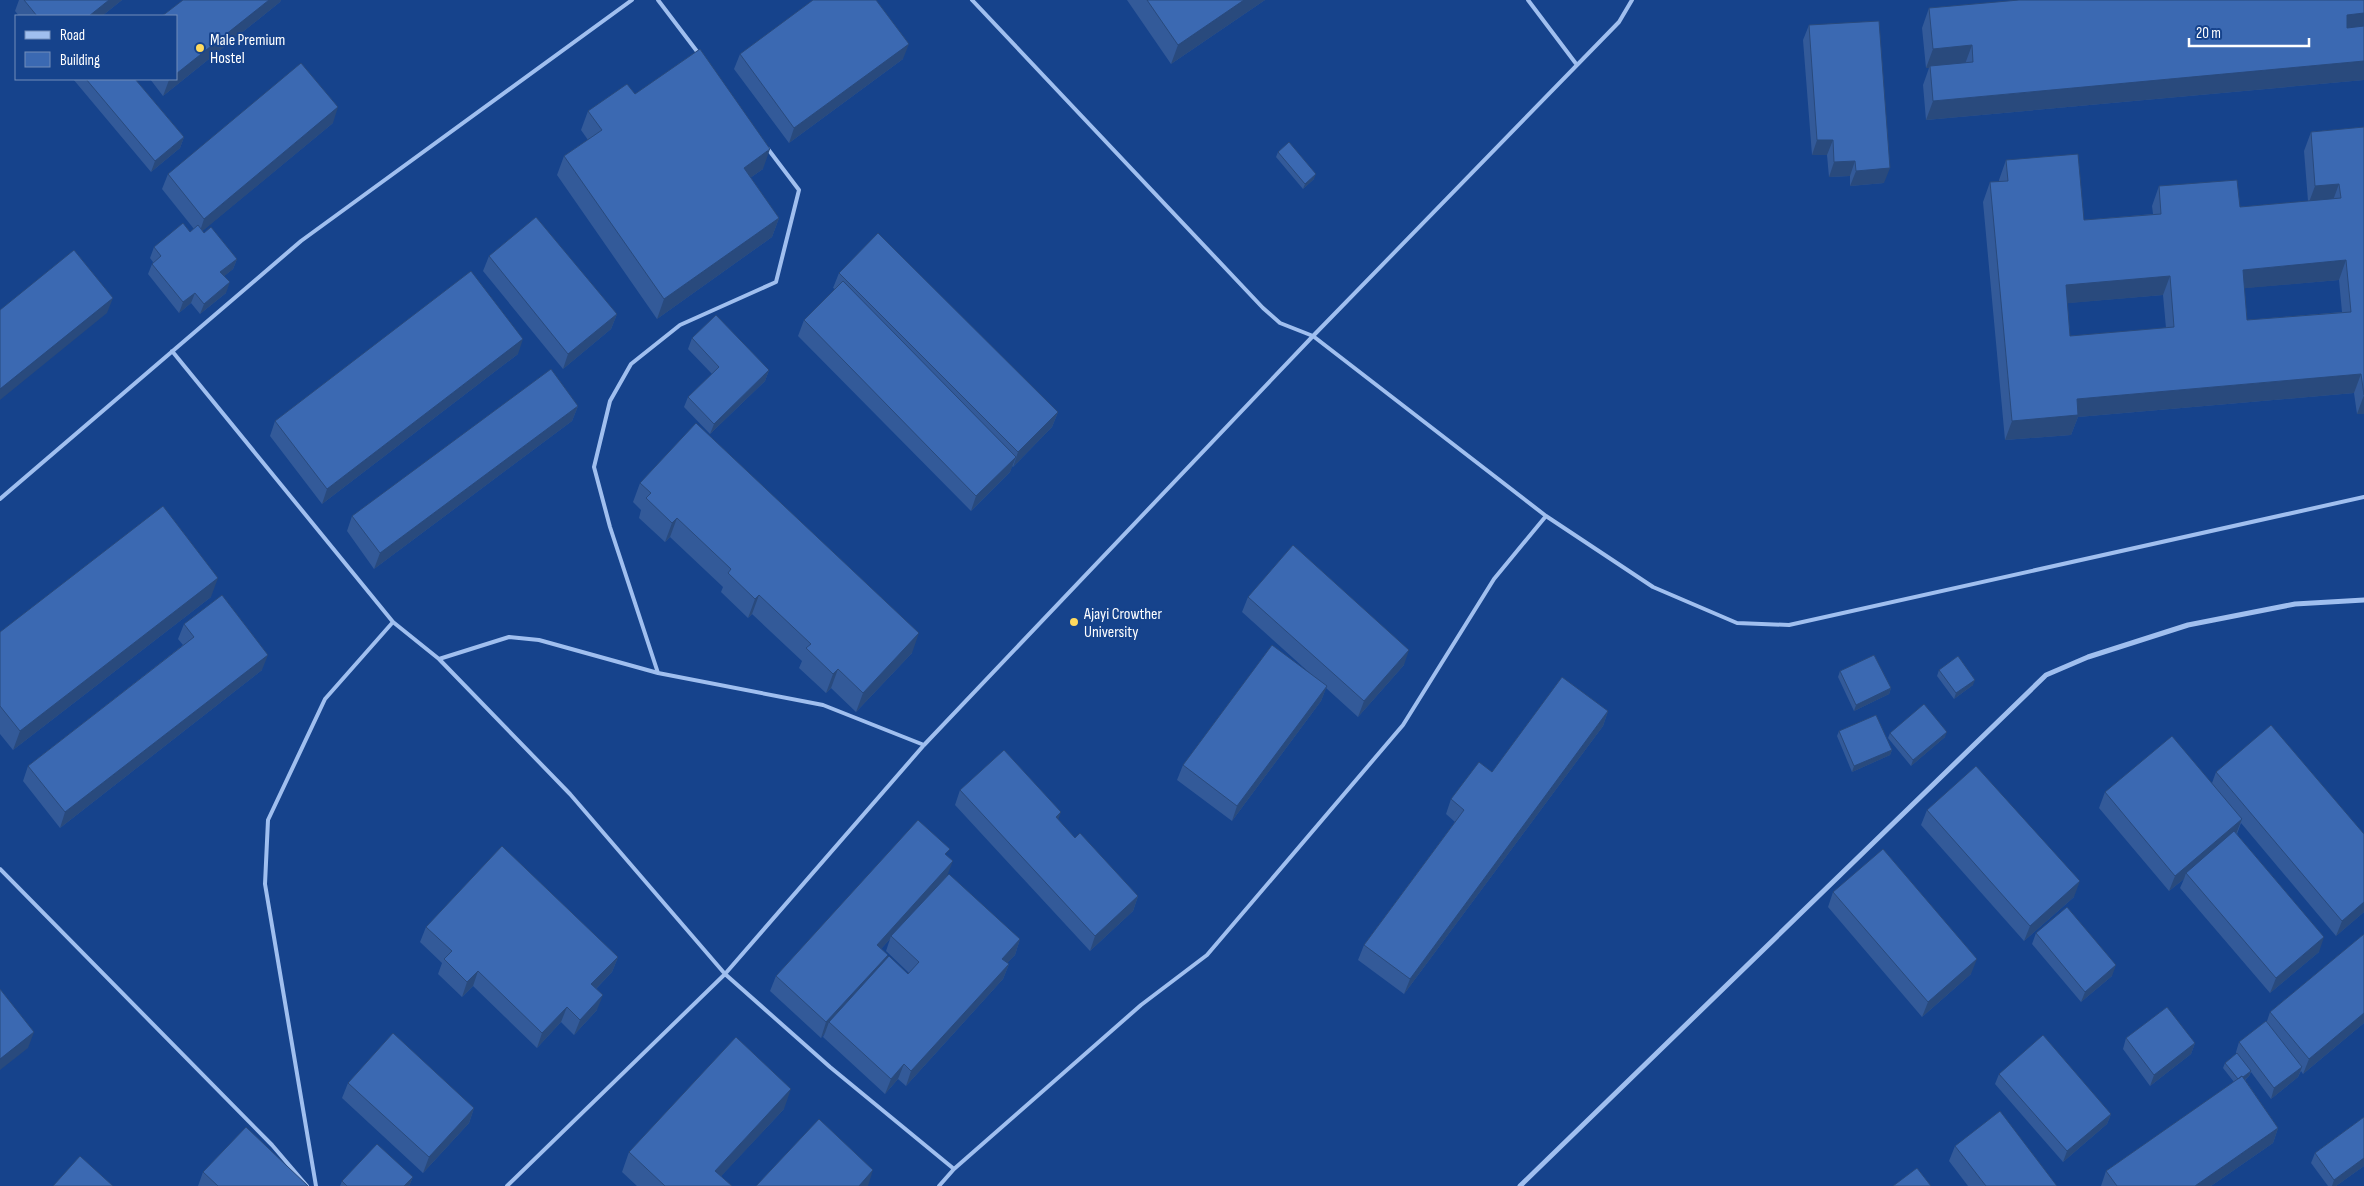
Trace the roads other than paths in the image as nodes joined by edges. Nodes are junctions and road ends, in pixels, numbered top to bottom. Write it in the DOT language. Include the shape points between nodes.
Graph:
graph roads {
  1 [pos="632,0"];
  2 [pos="658,0"];
  3 [pos="972,0"];
  4 [pos="1528,0"];
  5 [pos="1632,0"];
  6 [pos="699,56"];
  7 [pos="1576,65"];
  8 [pos="764,143"];
  9 [pos="1313,336"];
  10 [pos="172,351"];
  11 [pos="2364,497"];
  12 [pos="0,500"];
  13 [pos="1546,516"];
  14 [pos="2364,600"];
  15 [pos="393,622"];
  16 [pos="439,659"];
  17 [pos="658,672"];
  18 [pos="924,745"];
  19 [pos="0,869"];
  20 [pos="725,974"];
  21 [pos="954,1169"];
  22 [pos="307,1186"];
  23 [pos="316,1186"];
  24 [pos="507,1186"];
  25 [pos="939,1186"];
  26 [pos="1520,1186"];
  1 -- 10 [label="lane" via="301,241"];
  2 -- 6 [label="lane"];
  3 -- 9 [label="lane" via="1263,308 1280,323"];
  4 -- 7 [label="lane"];
  5 -- 7 [label="lane" via="1619,22"];
  7 -- 9 [label="lane"];
  8 -- 17 [label="lane" via="799,190 776,282 680,325 630,364 610,401 594,467 610,527"];
  9 -- 13 [label="lane"];
  9 -- 18 [label="lane"];
  10 -- 12 [label="lane"];
  10 -- 15 [label="lane"];
  11 -- 13 [label="lane" via="1789,625 1737,623 1653,587"];
  13 -- 21 [label="lane" via="1494,579 1403,725 1207,955 1141,1005"];
  14 -- 26 [label="street" via="2295,604 2188,625 2088,657 2046,675"];
  15 -- 16 [label="lane"];
  15 -- 23 [label="lane" via="325,699 268,820 265,884"];
  16 -- 17 [label="lane" via="509,636 539,640"];
  16 -- 20 [label="lane" via="570,794"];
  17 -- 18 [label="lane" via="823,705"];
  18 -- 20 [label="lane"];
  19 -- 22 [label="lane" via="272,1145"];
  20 -- 21 [label="lane" via="830,1067"];
  20 -- 24 [label="lane"];
  21 -- 25 [label="lane"];
}
